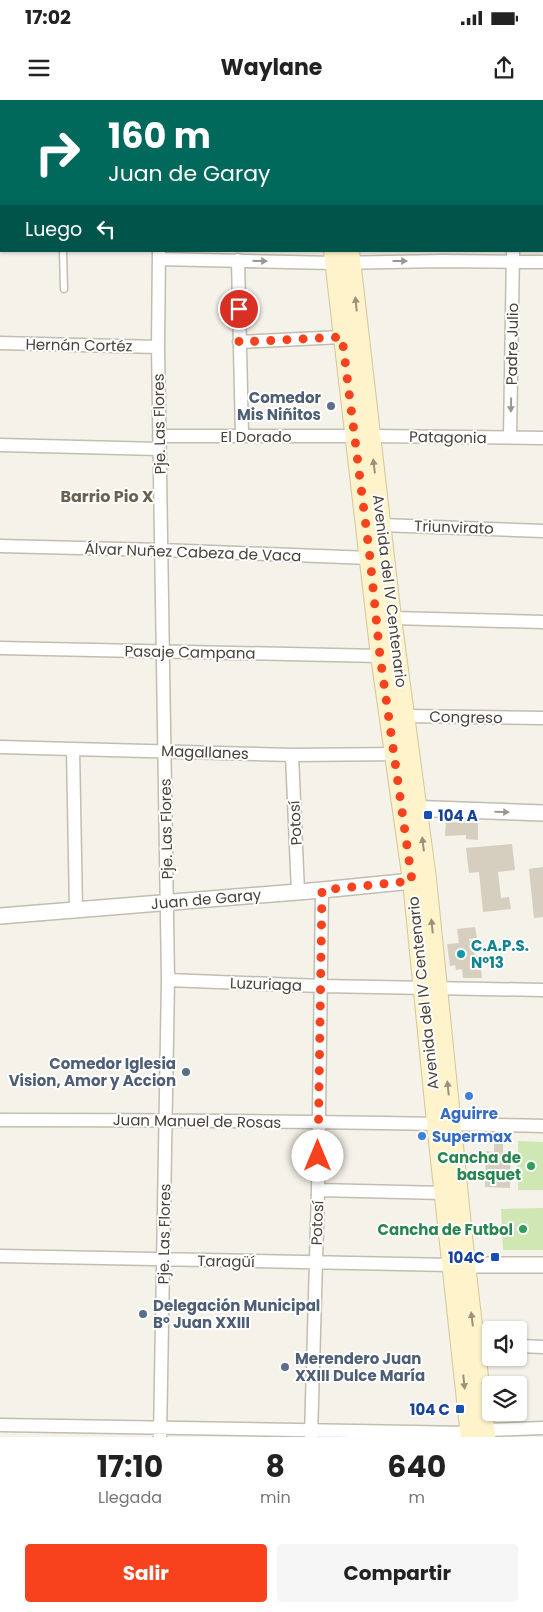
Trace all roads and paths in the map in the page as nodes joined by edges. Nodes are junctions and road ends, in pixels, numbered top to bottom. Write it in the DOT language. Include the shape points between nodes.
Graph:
graph roads {
  1 [pos="64,252"];
  2 [pos="159,255"];
  3 [pos="443,256"];
  4 [pos="513,256"];
  5 [pos="342,257"];
  6 [pos="238,260"];
  7 [pos="543,262"];
  8 [pos="64,289"];
  9 [pos="342,337"];
  10 [pos="239,342"];
  11 [pos="0,343"];
  12 [pos="158,347"];
  13 [pos="242,436"];
  14 [pos="362,436"];
  15 [pos="510,437"];
  16 [pos="543,438"];
  17 [pos="159,442"];
  18 [pos="0,445"];
  19 [pos="373,527"];
  20 [pos="543,530"];
  21 [pos="0,546"];
  22 [pos="161,550"];
  23 [pos="377,554"];
  24 [pos="384,620"];
  25 [pos="543,622"];
  26 [pos="0,648"];
  27 [pos="163,652"];
  28 [pos="380,656"];
  29 [pos="398,717"];
  30 [pos="543,718"];
  31 [pos="0,747"];
  32 [pos="73,750"];
  33 [pos="165,751"];
  34 [pos="403,754"];
  35 [pos="292,755"];
  36 [pos="410,808"];
  37 [pos="543,813"];
  38 [pos="419,880"];
  39 [pos="322,890"];
  40 [pos="298,892"];
  41 [pos="168,902"];
  42 [pos="76,910"];
  43 [pos="0,916"];
  44 [pos="168,980"];
  45 [pos="321,986"];
  46 [pos="431,988"];
  47 [pos="543,990"];
  48 [pos="0,1120"];
  49 [pos="167,1120"];
  50 [pos="318,1122"];
  51 [pos="444,1124"];
  52 [pos="543,1126"];
  53 [pos="318,1190"];
  54 [pos="443,1194"];
  55 [pos="0,1256"];
  56 [pos="164,1260"];
  57 [pos="315,1263"];
  58 [pos="458,1265"];
  59 [pos="543,1265"];
  60 [pos="476,1345"];
  61 [pos="527,1346"];
  62 [pos="543,1347"];
  63 [pos="0,1425"];
  64 [pos="543,1428"];
  65 [pos="160,1432"];
  66 [pos="311,1434"];
  67 [pos="477,1434"];
  1 -- 8 [label="lane"];
  2 -- 6 [label="street"];
  2 -- 12 [label="street, Pje. Las Flores"];
  3 -- 4 [label="street"];
  5 -- 3 [label="street, one-way"];
  4 -- 7 [label="street"];
  4 -- 15 [label="street, Padre Julio, one-way"];
  6 -- 5 [label="street, one-way"];
  5 -- 9 [label="main road, Avenida del IV Centenario"];
  14 -- 5 [label="main road, Avenida del IV Centenario, one-way"];
  6 -- 10 [label="street"];
  9 -- 10 [label="street"];
  9 -- 14 [label="main road, Avenida del IV Centenario"];
  10 -- 13 [label="street"];
  11 -- 12 [label="street, Hernán Cortéz"];
  12 -- 17 [label="street, Pje. Las Flores"];
  13 -- 14 [label="street, El Dorado"];
  13 -- 17 [label="street, El Dorado"];
  14 -- 15 [label="street, Patagonia"];
  14 -- 19 [label="main road, Avenida del IV Centenario"];
  15 -- 16 [label="street, Patagonia"];
  17 -- 18 [label="street, El Dorado"];
  17 -- 22 [label="street, Pje. Las Flores"];
  19 -- 20 [label="street, Triunvirato"];
  19 -- 23 [label="main road, Avenida del IV Centenario"];
  21 -- 22 [label="street, Álvar Nuñez Cabeza de Vaca"];
  22 -- 23 [label="street, Álvar Nuñez Cabeza de Vaca"];
  22 -- 27 [label="street, Pje. Las Flores"];
  23 -- 24 [label="main road, Avenida del IV Centenario"];
  24 -- 25 [label="street"];
  24 -- 28 [label="main road, Avenida del IV Centenario"];
  24 -- 29 [label="main road, Avenida del IV Centenario"];
  26 -- 27 [label="street, Pasaje Campana"];
  27 -- 28 [label="street, Pasaje Campana"];
  27 -- 33 [label="street, Pje. Las Flores"];
  28 -- 29 [label="main road, Avenida del IV Centenario"];
  29 -- 30 [label="street, Congreso"];
  29 -- 34 [label="main road, Avenida del IV Centenario"];
  31 -- 32 [label="street, Magallanes"];
  32 -- 33 [label="street, Magallanes"];
  32 -- 42 [label="street"];
  33 -- 35 [label="street, Magallanes"];
  33 -- 41 [label="street, Pje. Las Flores"];
  34 -- 35 [label="street, Magallanes"];
  34 -- 36 [label="main road, Avenida del IV Centenario"];
  35 -- 40 [label="street, Potosí"];
  36 -- 37 [label="street, one-way"];
  36 -- 38 [label="main road, Avenida del IV Centenario"];
  38 -- 39 [label="street, Juan de Garay"];
  38 -- 46 [label="main road, Avenida del IV Centenario"];
  39 -- 40 [label="street, Juan de Garay"];
  39 -- 45 [label="street, Potosí"];
  40 -- 41 [label="street, Juan de Garay"];
  41 -- 42 [label="street, Juan de Garay"];
  41 -- 44 [label="street, Pje. Las Flores"];
  42 -- 43 [label="street, Juan de Garay"];
  44 -- 45 [label="street, Luzuriaga"];
  44 -- 49 [label="street, Pje. Las Flores"];
  45 -- 46 [label="street, Luzuriaga"];
  45 -- 50 [label="street, Potosí"];
  46 -- 47 [label="street, Luzuriaga"];
  46 -- 51 [label="main road, Avenida del IV Centenario"];
  48 -- 49 [label="street, Juan Manuel de Rosas"];
  49 -- 50 [label="street, Juan Manuel de Rosas"];
  49 -- 56 [label="street, Pje. Las Flores"];
  50 -- 51 [label="street, Juan Manuel de Rosas"];
  50 -- 53 [label="street, Potosí"];
  51 -- 52 [label="street, Juan Manuel de Rosas"];
  51 -- 54 [label="main road, Avenida del IV Centenario"];
  51 -- 58 [label="main road, Avenida del IV Centenario"];
  53 -- 54 [label="street"];
  53 -- 57 [label="street, Potosí"];
  54 -- 58 [label="main road, Avenida del IV Centenario"];
  55 -- 56 [label="street, Taragüí"];
  56 -- 57 [label="street, Taragüí"];
  56 -- 65 [label="street, Pje. Las Flores"];
  57 -- 58 [label="street, Taragüí"];
  57 -- 66 [label="street, Potosí"];
  58 -- 59 [label="street, Taragüí"];
  58 -- 60 [label="main road, Avenida del IV Centenario"];
  60 -- 67 [label="main road, Avenida del IV Centenario"];
  61 -- 62 [label="street"];
  63 -- 65 [label="street"];
  64 -- 67 [label="street"];
  65 -- 66 [label="street"];
  66 -- 67 [label="street"];
}
